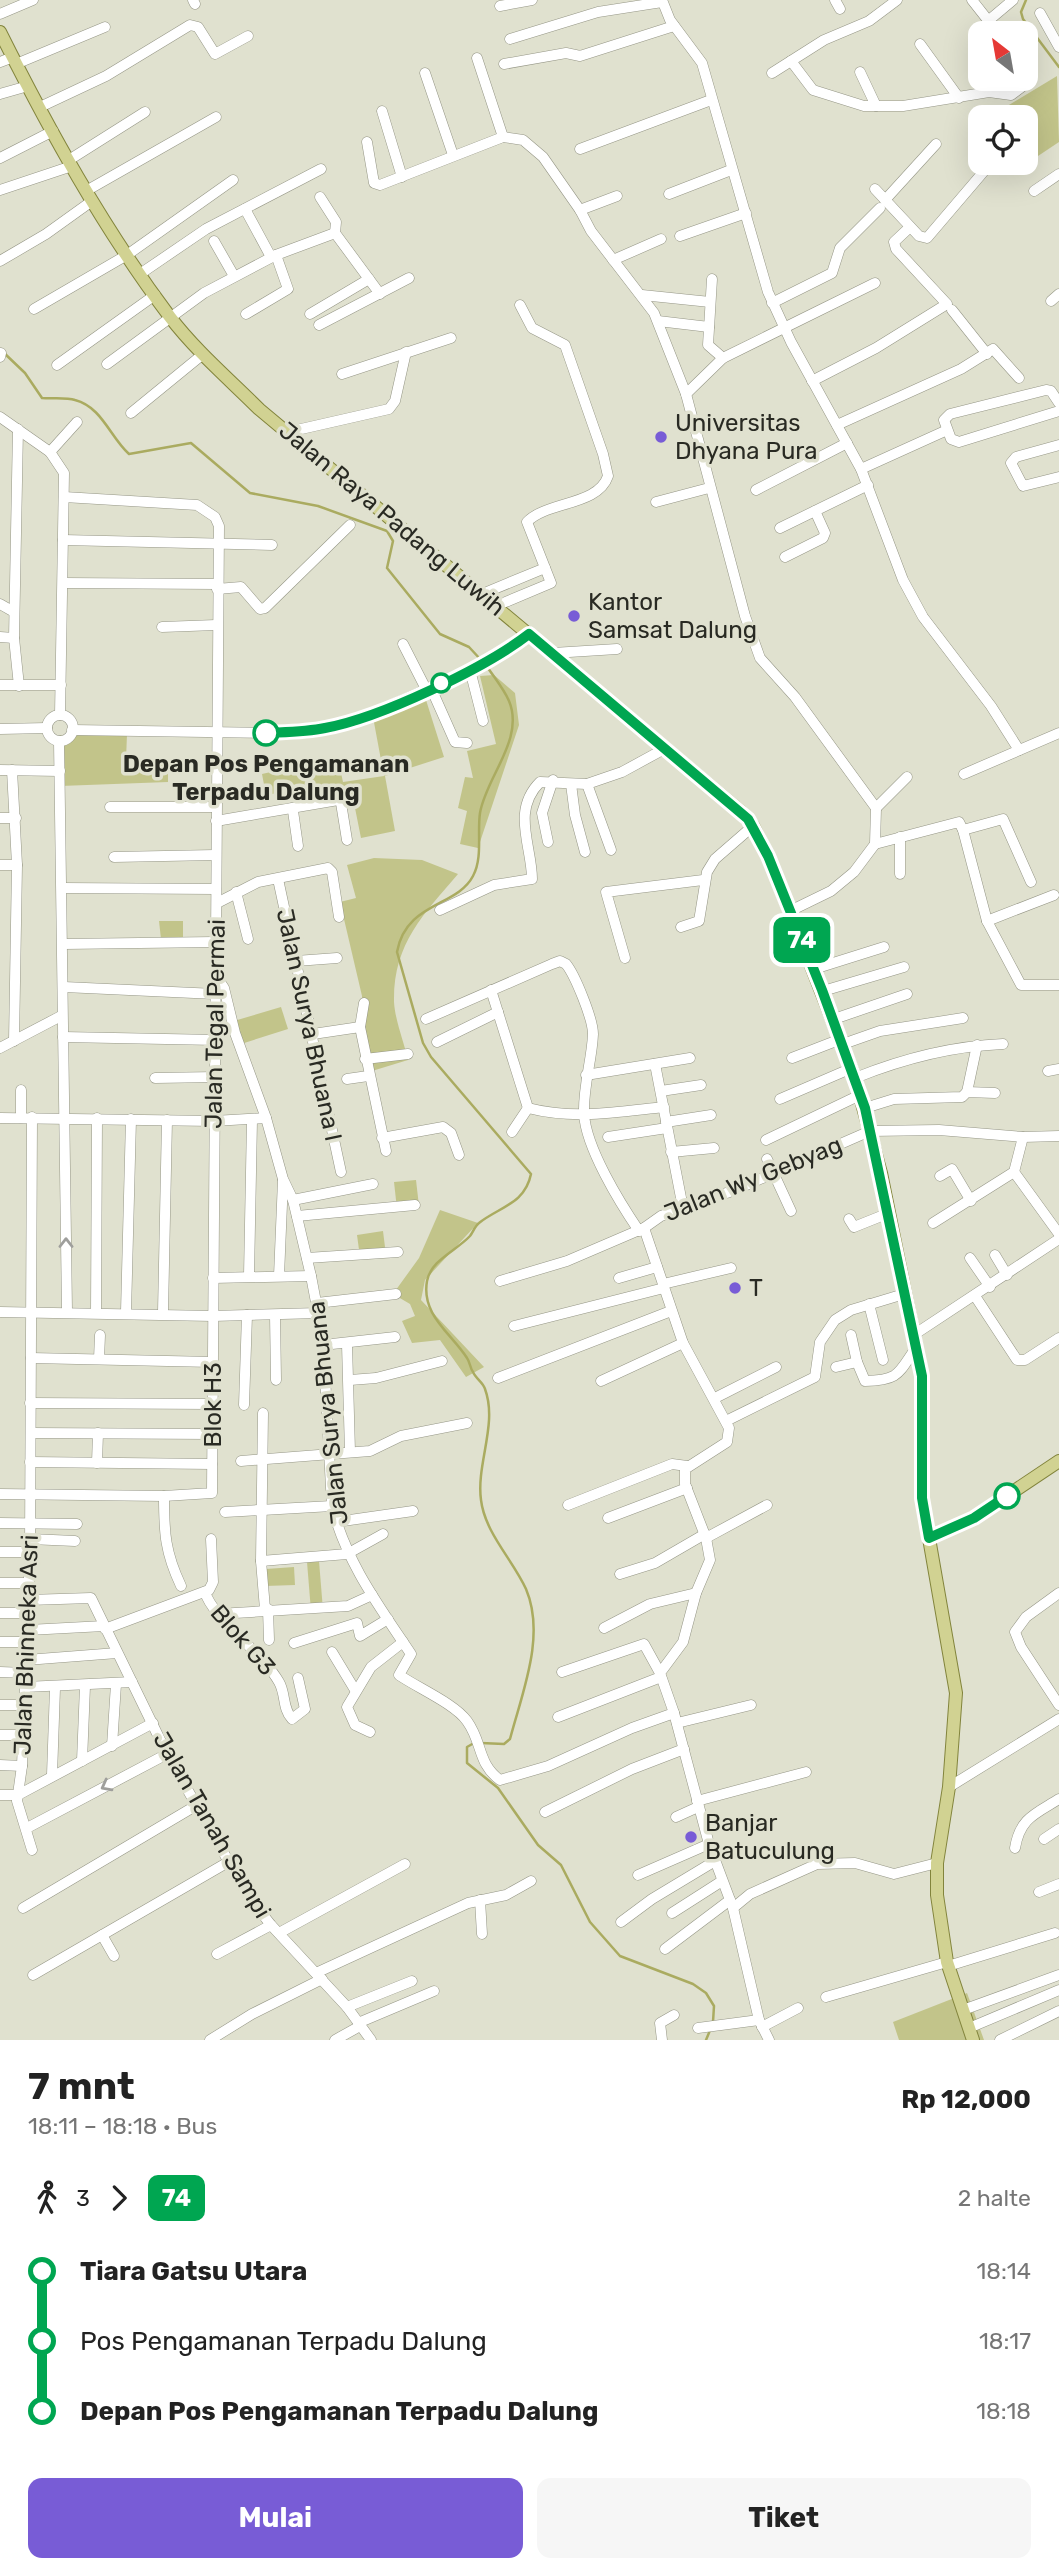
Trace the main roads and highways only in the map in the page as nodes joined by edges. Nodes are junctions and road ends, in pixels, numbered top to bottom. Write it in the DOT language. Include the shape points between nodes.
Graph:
graph roads {
  1 [pos="0,32"];
  2 [pos="10,61"];
  3 [pos="1059,1461"];
  4 [pos="929,1538"];
  5 [pos="971,2034"];
  1 -- 2 [label="main road, Jalan Raya Padang Luwih"];
  2 -- 4 [label="main road, Jalan Raya Padang Luwih" via="139,274 202,355 753,825 834,1018 863,1101 922,1376 922,1498"];
  3 -- 4 [label="main road" via="974,1518"];
  4 -- 5 [label="main road, Jalan Raya Padang Luwih" via="957,1693 937,1895 948,1964"];
}
